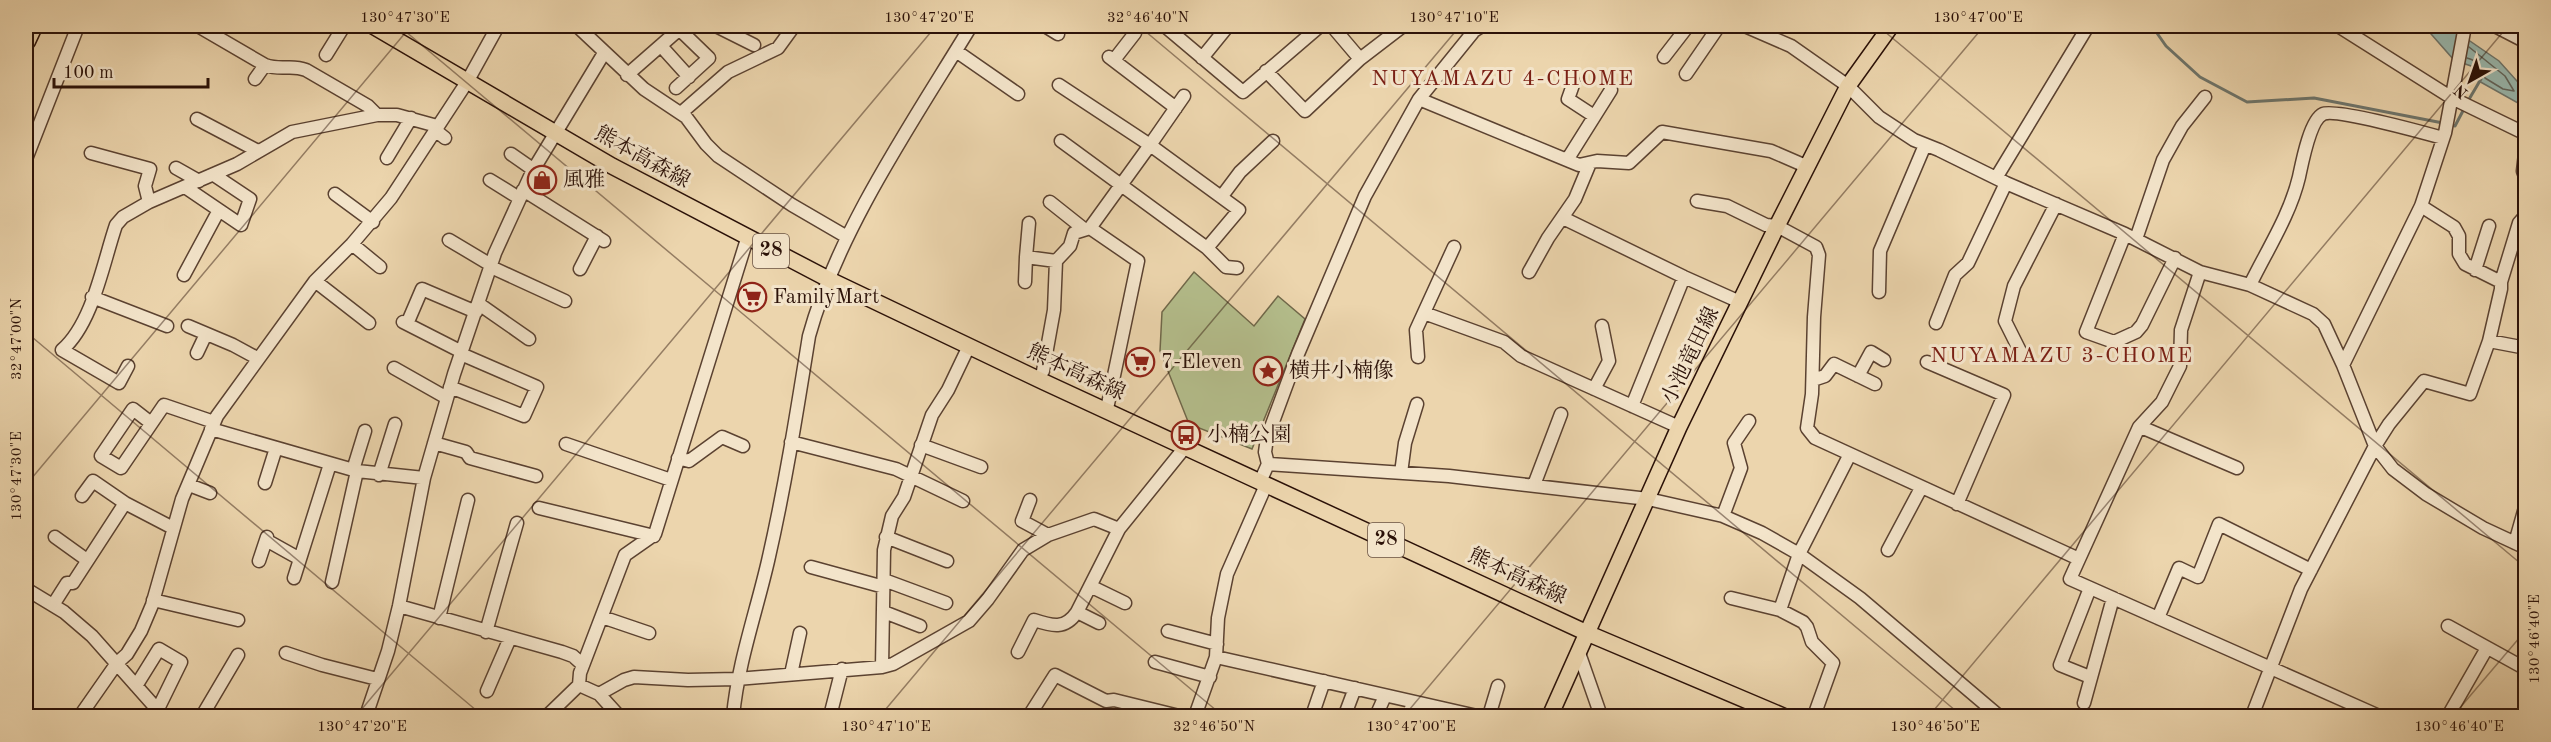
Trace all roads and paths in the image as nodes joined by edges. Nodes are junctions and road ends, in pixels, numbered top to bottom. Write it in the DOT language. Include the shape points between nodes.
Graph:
graph roads {
  1 [pos="33,26"];
  2 [pos="78,26"];
  3 [pos="198,26"];
  4 [pos="344,26"];
  5 [pos="373,26"];
  6 [pos="498,26"];
  7 [pos="577,26"];
  8 [pos="716,26"];
  9 [pos="794,26"];
  10 [pos="971,26"];
  11 [pos="1046,26"];
  12 [pos="1228,26"];
  13 [pos="1320,26"];
  14 [pos="1332,26"];
  15 [pos="1403,26"];
  16 [pos="1688,26"];
  17 [pos="1719,26"];
  18 [pos="1745,26"];
  19 [pos="1891,26"];
  20 [pos="2088,26"];
  21 [pos="2338,26"];
  22 [pos="2465,26"];
  23 [pos="2495,26"];
  24 [pos="681,27"];
  25 [pos="1474,27"];
  26 [pos="1167,28"];
  27 [pos="1136,33"];
  28 [pos="1058,34"];
  29 [pos="26,41"];
  30 [pos="2526,42"];
  31 [pos="754,45"];
  32 [pos="661,46"];
  33 [pos="956,51"];
  34 [pos="604,52"];
  35 [pos="326,55"];
  36 [pos="1664,57"];
  37 [pos="1202,58"];
  38 [pos="1360,59"];
  39 [pos="265,65"];
  40 [pos="1266,71"];
  41 [pos="1686,74"];
  42 [pos="627,75"];
  43 [pos="688,77"];
  44 [pos="255,79"];
  45 [pos="467,82"];
  46 [pos="1575,82"];
  47 [pos="1059,85"];
  48 [pos="1848,86"];
  49 [pos="676,88"];
  50 [pos="1611,90"];
  51 [pos="1018,94"];
  52 [pos="1184,96"];
  53 [pos="2205,97"];
  54 [pos="1419,99"];
  55 [pos="2456,100"];
  56 [pos="1176,108"];
  57 [pos="681,113"];
  58 [pos="376,115"];
  59 [pos="1594,116"];
  60 [pos="411,118"];
  61 [pos="196,119"];
  62 [pos="439,131"];
  63 [pos="556,134"];
  64 [pos="2526,134"];
  65 [pos="2444,135"];
  66 [pos="1061,141"];
  67 [pos="1273,141"];
  68 [pos="1150,145"];
  69 [pos="1925,145"];
  70 [pos="2526,145"];
  71 [pos="258,151"];
  72 [pos="91,153"];
  73 [pos="511,154"];
  74 [pos="387,158"];
  75 [pos="26,159"];
  76 [pos="1567,160"];
  77 [pos="1590,163"];
  78 [pos="1808,166"];
  79 [pos="176,168"];
  80 [pos="534,170"];
  81 [pos="214,175"];
  82 [pos="2526,179"];
  83 [pos="490,180"];
  84 [pos="199,181"];
  85 [pos="2001,181"];
  86 [pos="1120,186"];
  87 [pos="184,187"];
  88 [pos="335,194"];
  89 [pos="521,194"];
  90 [pos="1222,196"];
  91 [pos="1697,201"];
  92 [pos="149,202"];
  93 [pos="1050,202"];
  94 [pos="2056,204"];
  95 [pos="2421,206"];
  96 [pos="219,210"];
  97 [pos="2526,215"];
  98 [pos="1563,218"];
  99 [pos="373,222"];
  100 [pos="1029,224"];
  101 [pos="1777,226"];
  102 [pos="2489,226"];
  103 [pos="1087,229"];
  104 [pos="2131,236"];
  105 [pos="848,237"];
  106 [pos="747,239"];
  107 [pos="449,240"];
  108 [pos="352,244"];
  109 [pos="1454,247"];
  110 [pos="1207,248"];
  111 [pos="1026,258"];
  112 [pos="2175,258"];
  113 [pos="1056,261"];
  114 [pos="491,266"];
  115 [pos="380,267"];
  116 [pos="1237,268"];
  117 [pos="580,269"];
  118 [pos="2475,270"];
  119 [pos="1529,272"];
  120 [pos="2200,272"];
  121 [pos="184,275"];
  122 [pos="1684,277"];
  123 [pos="830,280"];
  124 [pos="315,281"];
  125 [pos="1024,282"];
  126 [pos="2501,282"];
  127 [pos="2250,285"];
  128 [pos="1879,292"];
  129 [pos="92,297"];
  130 [pos="565,301"];
  131 [pos="1740,302"];
  132 [pos="478,308"];
  133 [pos="1424,313"];
  134 [pos="369,323"];
  135 [pos="1936,323"];
  136 [pos="166,326"];
  137 [pos="188,326"];
  138 [pos="1602,326"];
  139 [pos="206,334"];
  140 [pos="529,339"];
  141 [pos="2489,341"];
  142 [pos="969,346"];
  143 [pos="2526,348"];
  144 [pos="197,352"];
  145 [pos="461,353"];
  146 [pos="2022,354"];
  147 [pos="1418,357"];
  148 [pos="257,358"];
  149 [pos="1884,360"];
  150 [pos="1927,362"];
  151 [pos="2343,365"];
  152 [pos="128,366"];
  153 [pos="394,369"];
  154 [pos="1043,371"];
  155 [pos="1858,376"];
  156 [pos="1813,380"];
  157 [pos="1875,384"];
  158 [pos="1594,389"];
  159 [pos="448,392"];
  160 [pos="1108,404"];
  161 [pos="1417,404"];
  162 [pos="1632,406"];
  163 [pos="1561,414"];
  164 [pos="1749,421"];
  165 [pos="151,423"];
  166 [pos="395,424"];
  167 [pos="212,426"];
  168 [pos="1679,427"];
  169 [pos="2141,427"];
  170 [pos="365,431"];
  171 [pos="791,442"];
  172 [pos="434,443"];
  173 [pos="566,444"];
  174 [pos="921,445"];
  175 [pos="743,446"];
  176 [pos="1186,446"];
  177 [pos="2375,446"];
  178 [pos="276,448"];
  179 [pos="1849,456"];
  180 [pos="678,458"];
  181 [pos="330,464"];
  182 [pos="1268,464"];
  183 [pos="981,467"];
  184 [pos="2237,468"];
  185 [pos="355,471"];
  186 [pos="1401,473"];
  187 [pos="379,475"];
  188 [pos="536,476"];
  189 [pos="424,478"];
  190 [pos="910,478"];
  191 [pos="671,480"];
  192 [pos="265,483"];
  193 [pos="1263,483"];
  194 [pos="189,485"];
  195 [pos="1534,485"];
  196 [pos="1921,488"];
  197 [pos="210,493"];
  198 [pos="82,496"];
  199 [pos="1648,499"];
  200 [pos="468,500"];
  201 [pos="1030,500"];
  202 [pos="963,501"];
  203 [pos="125,502"];
  204 [pos="1957,504"];
  205 [pos="2526,504"];
  206 [pos="539,508"];
  207 [pos="1724,516"];
  208 [pos="516,523"];
  209 [pos="173,528"];
  210 [pos="1119,530"];
  211 [pos="654,536"];
  212 [pos="1048,536"];
  213 [pos="55,537"];
  214 [pos="886,537"];
  215 [pos="2520,546"];
  216 [pos="1888,550"];
  217 [pos="1799,554"];
  218 [pos="300,559"];
  219 [pos="2079,559"];
  220 [pos="87,560"];
  221 [pos="259,561"];
  222 [pos="947,561"];
  223 [pos="811,567"];
  224 [pos="2311,570"];
  225 [pos="294,578"];
  226 [pos="330,582"];
  227 [pos="884,583"];
  228 [pos="1090,586"];
  229 [pos="2091,588"];
  230 [pos="26,589"];
  231 [pos="1731,598"];
  232 [pos="2113,598"];
  233 [pos="153,600"];
  234 [pos="946,603"];
  235 [pos="1125,603"];
  236 [pos="52,605"];
  237 [pos="399,606"];
  238 [pos="1780,610"];
  239 [pos="884,612"];
  240 [pos="1077,612"];
  241 [pos="602,617"];
  242 [pos="439,618"];
  243 [pos="2158,618"];
  244 [pos="238,620"];
  245 [pos="1099,623"];
  246 [pos="920,626"];
  247 [pos="2448,626"];
  248 [pos="1168,631"];
  249 [pos="486,632"];
  250 [pos="649,633"];
  251 [pos="800,633"];
  252 [pos="1587,633"];
  253 [pos="510,638"];
  254 [pos="1217,644"];
  255 [pos="2487,648"];
  256 [pos="1018,652"];
  257 [pos="286,653"];
  258 [pos="1579,653"];
  259 [pos="238,656"];
  260 [pos="1216,657"];
  261 [pos="1155,662"];
  262 [pos="117,663"];
  263 [pos="583,665"];
  264 [pos="882,667"];
  265 [pos="842,669"];
  266 [pos="2271,669"];
  267 [pos="2526,669"];
  268 [pos="791,674"];
  269 [pos="1210,677"];
  270 [pos="2090,678"];
  271 [pos="377,679"];
  272 [pos="737,679"];
  273 [pos="1324,681"];
  274 [pos="579,685"];
  275 [pos="136,686"];
  276 [pos="1498,686"];
  277 [pos="1355,688"];
  278 [pos="488,691"];
  279 [pos="599,694"];
  280 [pos="1385,696"];
  281 [pos="1414,703"];
  282 [pos="2084,703"];
  283 [pos="1346,712"];
  284 [pos="160,714"];
  285 [pos="1034,715"];
  286 [pos="80,717"];
  287 [pos="202,717"];
  288 [pos="366,717"];
  289 [pos="547,717"];
  290 [pos="619,717"];
  291 [pos="733,717"];
  292 [pos="830,717"];
  293 [pos="1179,717"];
  294 [pos="1195,717"];
  295 [pos="1312,717"];
  296 [pos="1376,717"];
  297 [pos="1407,717"];
  298 [pos="1477,717"];
  299 [pos="1489,717"];
  300 [pos="1550,717"];
  301 [pos="1601,717"];
  302 [pos="1783,717"];
  303 [pos="1814,717"];
  304 [pos="1999,717"];
  305 [pos="2252,717"];
  306 [pos="2379,717"];
  307 [pos="2448,717"];
  1 -- 29 [label="highway"];
  2 -- 75 [label="street"];
  3 -- 39 [label="street"];
  4 -- 35 [label="street"];
  5 -- 45 [label="main road, 熊本高森線 / 28"];
  6 -- 45 [label="street"];
  7 -- 34 [label="street"];
  8 -- 31 [label="street"];
  9 -- 57 [label="street" via="778,48 728,72"];
  10 -- 33 [label="street"];
  11 -- 28 [label="street"];
  12 -- 37 [label="street"];
  13 -- 40 [label="street"];
  14 -- 38 [label="street"];
  15 -- 38 [label="street"];
  16 -- 36 [label="street"];
  17 -- 41 [label="street"];
  18 -- 48 [label="street" via="1791,46"];
  19 -- 48 [label="main road, 小池竜田線"];
  20 -- 85 [label="street"];
  21 -- 55 [label="street"];
  22 -- 55 [label="street"];
  23 -- 30 [label="street"];
  24 -- 32 [label="street"];
  24 -- 43 [label="street" via="709,58"];
  25 -- 54 [label="street"];
  26 -- 37 [label="street"];
  27 -- 56 [label="street" via="1111,59"];
  32 -- 42 [label="street"];
  32 -- 43 [label="street"];
  33 -- 51 [label="street"];
  33 -- 105 [label="street"];
  34 -- 42 [label="street"];
  34 -- 63 [label="street"];
  37 -- 40 [label="street" via="1243,92"];
  38 -- 40 [label="street" via="1305,111"];
  39 -- 44 [label="street"];
  39 -- 58 [label="street" via="306,70 368,106"];
  42 -- 57 [label="street"];
  43 -- 49 [label="street"];
  45 -- 62 [label="street"];
  45 -- 63 [label="main road, 熊本高森線 / 28"];
  46 -- 59 [label="street" via="1568,99"];
  47 -- 68 [label="street"];
  48 -- 69 [label="street" via="1879,117"];
  48 -- 78 [label="main road, 小池竜田線"];
  50 -- 59 [label="street"];
  52 -- 56 [label="street"];
  53 -- 104 [label="street" via="2163,159"];
  54 -- 76 [label="street"];
  54 -- 182 [label="street" via="1365,196 1298,354 1267,438"];
  55 -- 64 [label="street"];
  55 -- 65 [label="street"];
  56 -- 68 [label="street"];
  57 -- 105 [label="street" via="718,156"];
  58 -- 60 [label="street"];
  58 -- 71 [label="street" via="292,132"];
  59 -- 76 [label="street"];
  60 -- 62 [label="street"];
  60 -- 74 [label="street"];
  61 -- 71 [label="street"];
  62 -- 99 [label="street"];
  63 -- 80 [label="street"];
  63 -- 106 [label="main road, 熊本高森線 / 28"];
  65 -- 95 [label="street"];
  65 -- 127 [label="street" via="2346,115 2321,115 2304,153 2295,193"];
  66 -- 86 [label="street"];
  67 -- 90 [label="street" via="1240,172"];
  68 -- 86 [label="street"];
  68 -- 90 [label="street"];
  69 -- 85 [label="street"];
  69 -- 128 [label="street" via="1880,251"];
  70 -- 82 [label="street"];
  71 -- 81 [label="street"];
  72 -- 92 [label="street" via="150,169 145,186"];
  73 -- 80 [label="street"];
  76 -- 77 [label="street" via="1579,165"];
  77 -- 78 [label="street" via="1629,163 1662,132 1771,151"];
  77 -- 98 [label="street"];
  78 -- 101 [label="main road, 小池竜田線"];
  79 -- 84 [label="street"];
  80 -- 89 [label="street"];
  81 -- 84 [label="street"];
  81 -- 96 [label="street" via="250,199 241,225"];
  83 -- 89 [label="street"];
  84 -- 87 [label="street"];
  85 -- 94 [label="street"];
  85 -- 135 [label="street" via="1968,263 1955,275"];
  86 -- 103 [label="street"];
  86 -- 110 [label="street"];
  87 -- 92 [label="street"];
  87 -- 96 [label="street"];
  88 -- 99 [label="street"];
  89 -- 114 [label="street"];
  89 -- 117 [label="street" via="601,239"];
  90 -- 110 [label="street" via="1239,210"];
  91 -- 101 [label="street" via="1727,206 1766,225"];
  92 -- 129 [label="street" via="116,225"];
  93 -- 103 [label="street"];
  94 -- 104 [label="street"];
  94 -- 146 [label="street" via="2014,286 2005,321"];
  95 -- 118 [label="street" via="2454,227 2459,236 2461,260"];
  95 -- 151 [label="street"];
  96 -- 121 [label="street"];
  97 -- 126 [label="street" via="2519,223"];
  98 -- 119 [label="street"];
  98 -- 122 [label="street"];
  99 -- 108 [label="street"];
  100 -- 111 [label="street"];
  101 -- 131 [label="main road, 小池竜田線"];
  101 -- 156 [label="street" via="1816,246 1820,255"];
  102 -- 118 [label="street"];
  103 -- 113 [label="street" via="1074,233 1070,246"];
  103 -- 160 [label="street" via="1138,261"];
  104 -- 112 [label="street"];
  104 -- 112 [label="street" via="2086,332 2114,342 2136,332"];
  105 -- 123 [label="street"];
  106 -- 123 [label="main road, 熊本高森線 / 28"];
  106 -- 180 [label="street"];
  107 -- 114 [label="street"];
  108 -- 115 [label="street"];
  108 -- 124 [label="street"];
  109 -- 133 [label="street"];
  110 -- 116 [label="street" via="1226,267"];
  111 -- 113 [label="street"];
  111 -- 125 [label="street"];
  112 -- 120 [label="street"];
  113 -- 154 [label="street" via="1054,310"];
  114 -- 130 [label="street"];
  114 -- 132 [label="street"];
  118 -- 126 [label="street"];
  120 -- 127 [label="street"];
  120 -- 169 [label="street" via="2181,330 2180,366 2162,402"];
  122 -- 131 [label="street"];
  122 -- 162 [label="street"];
  123 -- 142 [label="main road, 熊本高森線 / 28"];
  123 -- 171 [label="street" via="809,336"];
  124 -- 134 [label="street"];
  124 -- 148 [label="street"];
  126 -- 141 [label="street"];
  127 -- 151 [label="street" via="2313,314 2324,324"];
  129 -- 136 [label="street"];
  129 -- 152 [label="street" via="83,325 62,350 119,383"];
  131 -- 168 [label="main road, 小池竜田線"];
  132 -- 140 [label="street"];
  132 -- 145 [label="street"];
  132 -- 145 [label="street" via="422,289 405,323"];
  133 -- 147 [label="street" via="1416,330"];
  133 -- 158 [label="street" via="1504,342 1521,356"];
  137 -- 139 [label="street"];
  138 -- 158 [label="street" via="1609,361"];
  139 -- 144 [label="street"];
  139 -- 148 [label="street"];
  141 -- 143 [label="street"];
  141 -- 177 [label="street" via="2470,394 2424,381"];
  142 -- 174 [label="street" via="932,414"];
  142 -- 176 [label="main road, 熊本高森線 / 28"];
  145 -- 159 [label="street"];
  145 -- 159 [label="street" via="537,387 524,416"];
  148 -- 167 [label="street"];
  149 -- 155 [label="street" via="1871,352"];
  150 -- 204 [label="street" via="2004,395"];
  151 -- 177 [label="street"];
  153 -- 159 [label="street"];
  155 -- 156 [label="street" via="1834,364 1825,376"];
  155 -- 157 [label="street"];
  156 -- 179 [label="street" via="1807,428 1815,438"];
  158 -- 162 [label="street"];
  159 -- 172 [label="street"];
  161 -- 186 [label="street" via="1404,443"];
  162 -- 168 [label="street"];
  163 -- 195 [label="street"];
  164 -- 207 [label="street" via="1734,443 1741,468"];
  165 -- 165 [label="street" via="121,468 102,456 133,409"];
  165 -- 167 [label="street" via="164,405"];
  166 -- 187 [label="street"];
  167 -- 178 [label="street" via="253,444"];
  167 -- 194 [label="street"];
  168 -- 199 [label="main road, 小池竜田線"];
  169 -- 184 [label="street"];
  169 -- 219 [label="street"];
  170 -- 185 [label="street"];
  171 -- 190 [label="street" via="896,470"];
  171 -- 272 [label="street" via="768,561"];
  172 -- 188 [label="street" via="466,452 470,458"];
  172 -- 189 [label="street"];
  173 -- 191 [label="street"];
  174 -- 183 [label="street"];
  174 -- 190 [label="street"];
  175 -- 180 [label="street" via="722,437 689,461"];
  176 -- 193 [label="main road, 熊本高森線 / 28"];
  176 -- 210 [label="street"];
  177 -- 215 [label="street" via="2393,469 2426,494"];
  177 -- 224 [label="street"];
  178 -- 181 [label="street"];
  178 -- 192 [label="street"];
  179 -- 196 [label="street"];
  179 -- 217 [label="street"];
  180 -- 191 [label="street"];
  181 -- 185 [label="street"];
  181 -- 218 [label="street"];
  182 -- 186 [label="street"];
  182 -- 193 [label="street"];
  185 -- 187 [label="street"];
  185 -- 226 [label="street"];
  186 -- 195 [label="street"];
  187 -- 189 [label="street"];
  189 -- 237 [label="street"];
  190 -- 202 [label="street"];
  190 -- 214 [label="street"];
  191 -- 211 [label="street"];
  193 -- 252 [label="main road, 熊本高森線 / 28"];
  193 -- 254 [label="street" via="1227,574"];
  194 -- 197 [label="street"];
  194 -- 209 [label="street"];
  195 -- 199 [label="street"];
  196 -- 204 [label="street"];
  196 -- 216 [label="street"];
  198 -- 203 [label="street" via="93,481"];
  199 -- 207 [label="street"];
  199 -- 252 [label="main road, 小池竜田線"];
  200 -- 242 [label="street"];
  201 -- 212 [label="street" via="1022,521"];
  203 -- 209 [label="street"];
  203 -- 220 [label="street"];
  204 -- 219 [label="street"];
  205 -- 215 [label="street"];
  206 -- 211 [label="street"];
  207 -- 217 [label="street"];
  208 -- 249 [label="street"];
  209 -- 233 [label="street"];
  210 -- 212 [label="street" via="1094,519"];
  210 -- 228 [label="street"];
  211 -- 241 [label="street" via="626,553"];
  212 -- 264 [label="street" via="1019,554 988,600 963,626"];
  213 -- 220 [label="street"];
  214 -- 222 [label="street"];
  214 -- 227 [label="street"];
  217 -- 238 [label="street"];
  217 -- 304 [label="street" via="1860,598"];
  218 -- 221 [label="street" via="266,538"];
  218 -- 225 [label="street"];
  219 -- 229 [label="street" via="2070,579"];
  220 -- 236 [label="street"];
  223 -- 227 [label="street"];
  224 -- 243 [label="street" via="2219,524 2198,577 2179,568"];
  224 -- 266 [label="street"];
  227 -- 234 [label="street"];
  227 -- 239 [label="street"];
  228 -- 235 [label="street"];
  228 -- 240 [label="street"];
  229 -- 232 [label="street"];
  229 -- 270 [label="street" via="2060,665"];
  230 -- 236 [label="street"];
  231 -- 238 [label="street"];
  232 -- 243 [label="street"];
  232 -- 270 [label="street"];
  233 -- 244 [label="street"];
  233 -- 262 [label="street" via="128,654"];
  236 -- 262 [label="street" via="92,636"];
  237 -- 242 [label="street"];
  237 -- 271 [label="street"];
  238 -- 303 [label="street" via="1803,622 1812,642 1833,663"];
  239 -- 246 [label="street"];
  239 -- 264 [label="street"];
  240 -- 245 [label="street"];
  240 -- 256 [label="street" via="1061,625 1034,620"];
  241 -- 250 [label="street"];
  241 -- 263 [label="street"];
  242 -- 249 [label="street"];
  243 -- 266 [label="street"];
  247 -- 255 [label="street"];
  248 -- 254 [label="street"];
  249 -- 253 [label="street"];
  251 -- 268 [label="street"];
  252 -- 258 [label="main road, 小池竜田線"];
  252 -- 302 [label="main road, 熊本高森線 / 28"];
  253 -- 263 [label="street" via="573,656"];
  253 -- 278 [label="street"];
  254 -- 260 [label="street"];
  255 -- 267 [label="street"];
  255 -- 307 [label="street"];
  257 -- 271 [label="street"];
  258 -- 300 [label="main road, 小池竜田線"];
  258 -- 301 [label="street"];
  259 -- 287 [label="street"];
  260 -- 269 [label="street"];
  260 -- 273 [label="street"];
  261 -- 269 [label="street"];
  262 -- 275 [label="street"];
  262 -- 286 [label="street"];
  263 -- 274 [label="street"];
  264 -- 265 [label="street"];
  265 -- 268 [label="street"];
  265 -- 292 [label="street"];
  266 -- 305 [label="street"];
  266 -- 306 [label="street"];
  268 -- 272 [label="street"];
  269 -- 294 [label="street"];
  270 -- 282 [label="street"];
  271 -- 288 [label="street"];
  272 -- 279 [label="street" via="634,677"];
  272 -- 291 [label="street"];
  273 -- 277 [label="street"];
  273 -- 295 [label="street"];
  274 -- 279 [label="street"];
  274 -- 289 [label="street"];
  275 -- 284 [label="street"];
  275 -- 284 [label="street" via="159,649 181,662"];
  276 -- 299 [label="street"];
  277 -- 280 [label="street"];
  277 -- 283 [label="street"];
  279 -- 290 [label="street"];
  280 -- 281 [label="street"];
  280 -- 296 [label="street"];
  281 -- 297 [label="street"];
  281 -- 298 [label="street"];
  285 -- 293 [label="street" via="1055,675 1106,701"];
}
